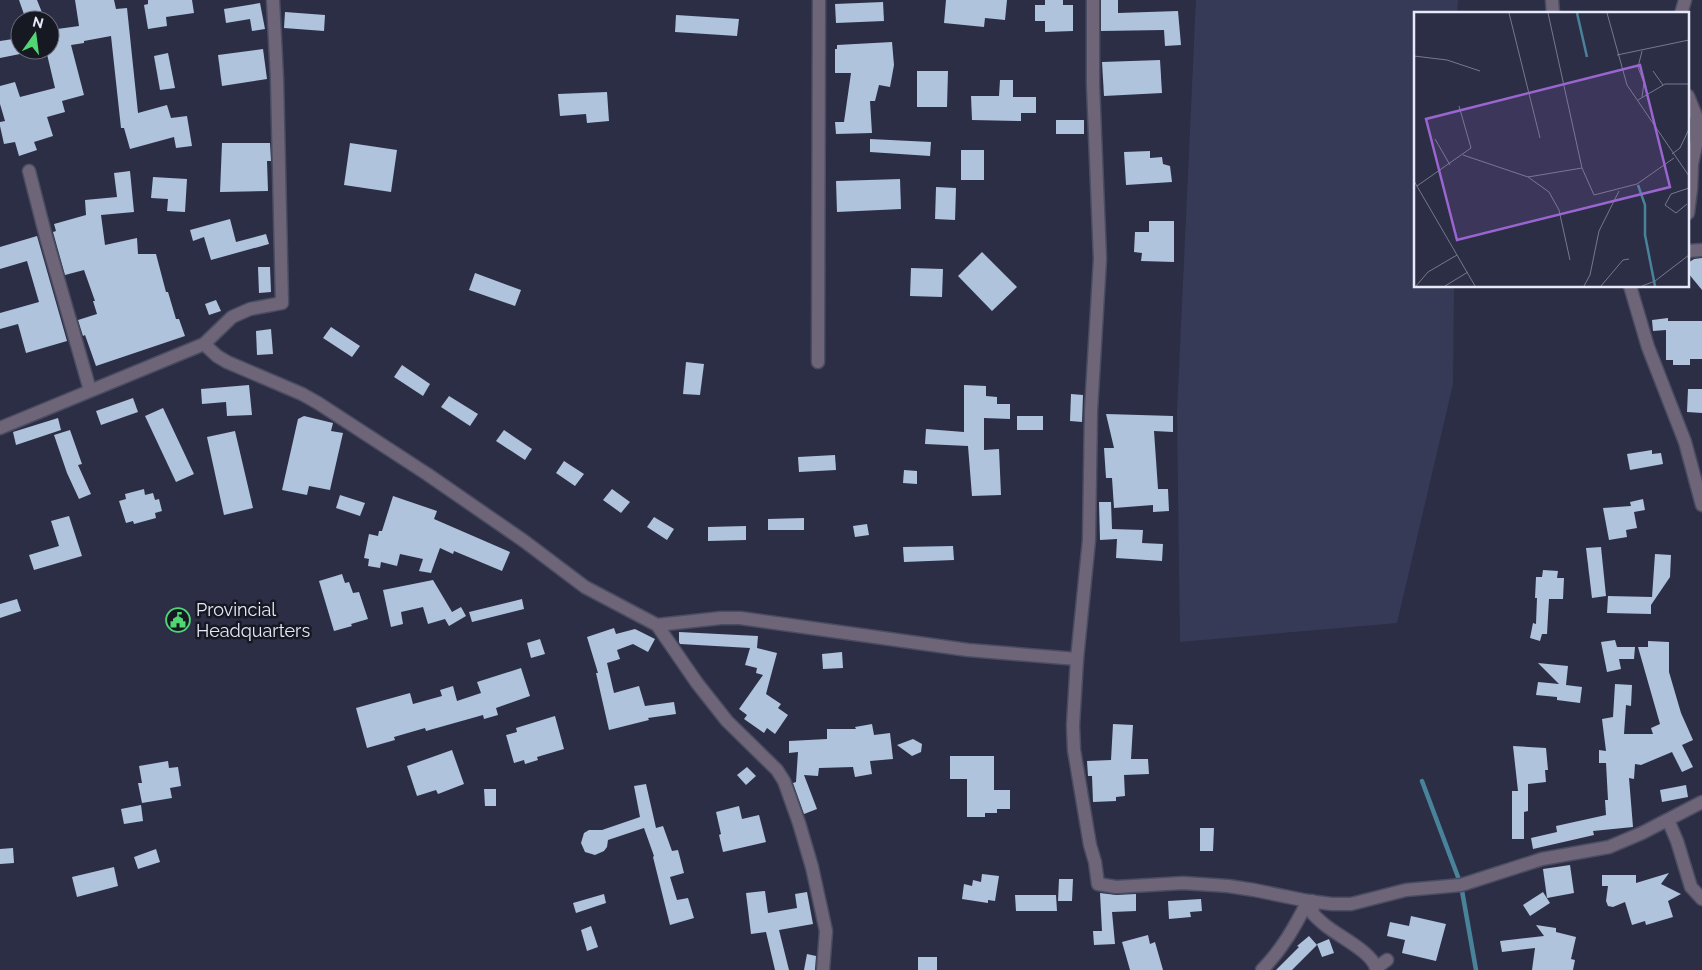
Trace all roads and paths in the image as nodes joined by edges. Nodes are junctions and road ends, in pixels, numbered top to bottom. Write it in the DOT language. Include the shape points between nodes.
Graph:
graph roads {
  1 [pos="273,0"];
  2 [pos="818,0"];
  3 [pos="1093,0"];
  4 [pos="1690,101"];
  5 [pos="30,171"];
  6 [pos="1690,201"];
  7 [pos="1631,288"];
  8 [pos="204,344"];
  9 [pos="818,362"];
  10 [pos="90,390"];
  11 [pos="0,428"];
  12 [pos="1702,505"];
  13 [pos="657,625"];
  14 [pos="1077,659"];
  15 [pos="1702,802"];
  16 [pos="1668,820"];
  17 [pos="1702,899"];
  18 [pos="1310,901"];
  19 [pos="1387,960"];
  20 [pos="823,970"];
  21 [pos="1262,970"];
  1 -- 8 [label="street" via="282,302 232,317"];
  2 -- 9 [label="street"];
  3 -- 14 [label="street" via="1100,258 1091,410 1088,540"];
  4 -- 6 [label="street" via="1697,118"];
  5 -- 10 [label="street"];
  7 -- 12 [label="street" via="1648,347 1685,442"];
  8 -- 10 [label="street"];
  8 -- 13 [label="street" via="227,362 318,402 444,485 585,586"];
  10 -- 11 [label="street"];
  13 -- 14 [label="street" via="740,618 968,650"];
  13 -- 20 [label="street" via="727,722 777,770 784,781 812,867 826,931"];
  14 -- 18 [label="street" via="1074,750 1098,884 1116,887 1228,886"];
  15 -- 16 [label="street"];
  16 -- 17 [label="street" via="1691,887"];
  16 -- 18 [label="street" via="1609,847 1542,859 1461,885 1406,890 1351,904"];
  18 -- 19 [label="street" via="1314,914 1374,961 1376,968"];
  18 -- 21 [label="street" via="1291,934"];
}
